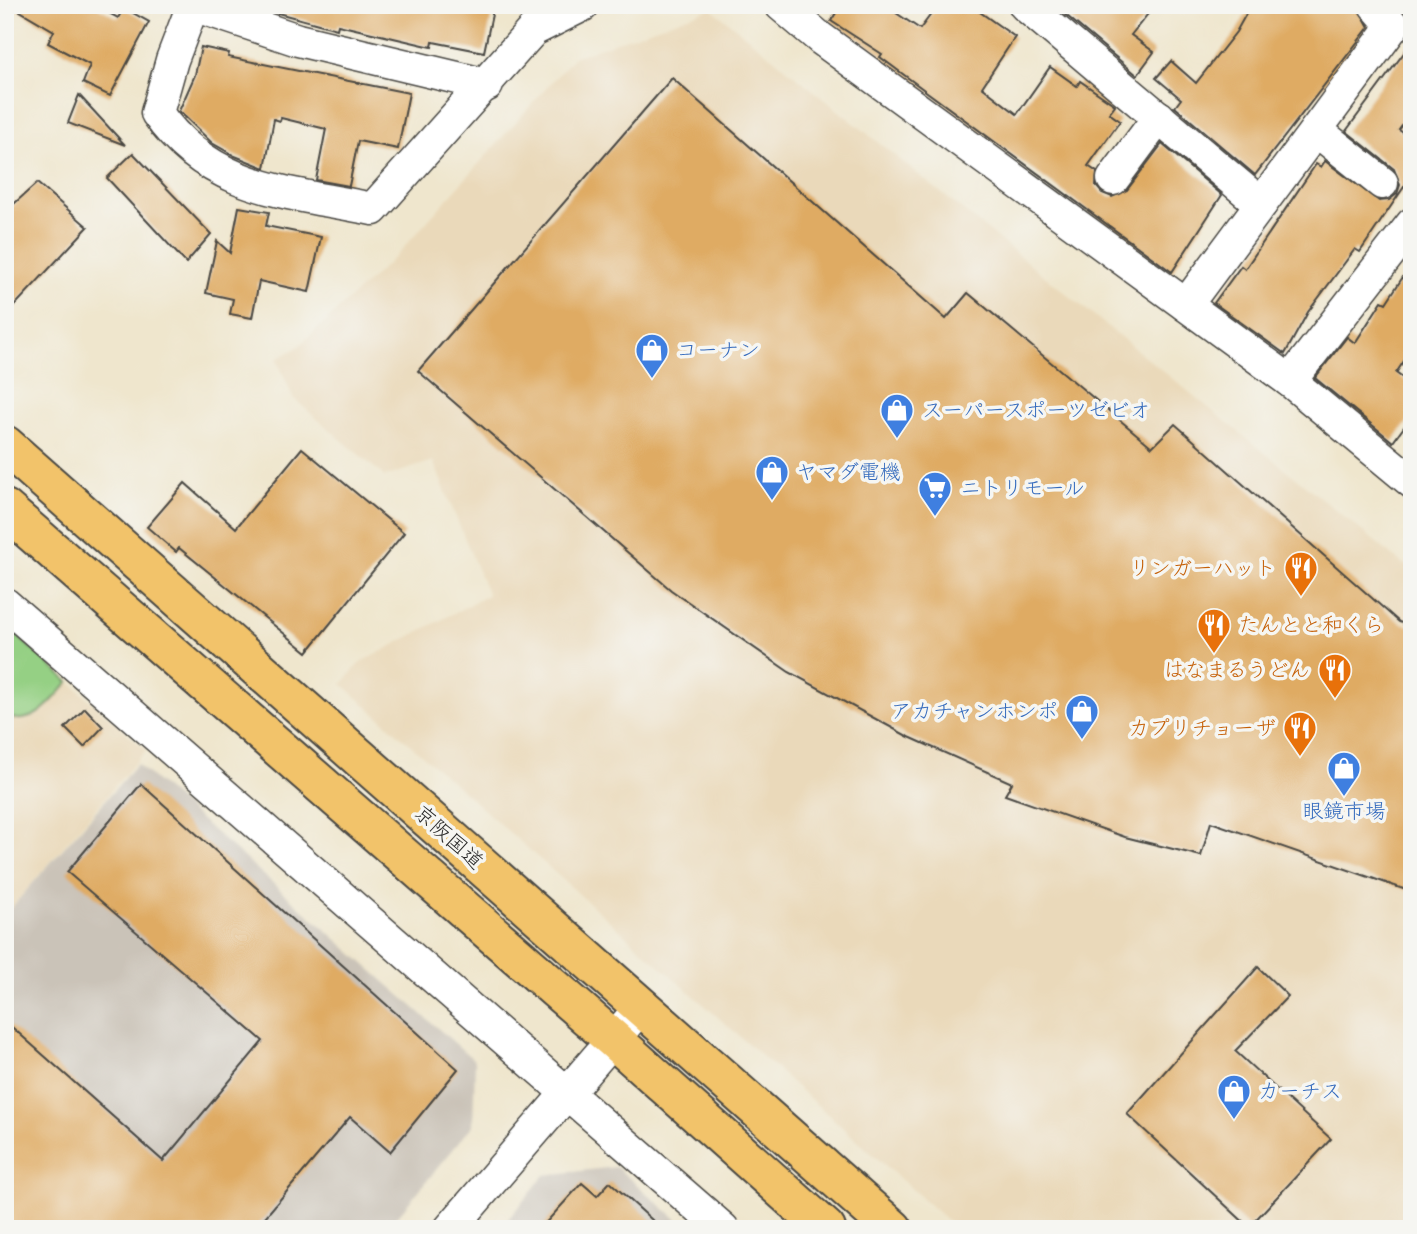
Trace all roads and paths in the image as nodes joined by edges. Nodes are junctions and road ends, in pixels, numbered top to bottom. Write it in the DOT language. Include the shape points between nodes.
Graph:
graph roads {
  1 [pos="193,5"];
  2 [pos="583,5"];
  3 [pos="781,5"];
  4 [pos="1024,5"];
  5 [pos="1393,24"];
  6 [pos="486,85"];
  7 [pos="1158,117"];
  8 [pos="1316,130"];
  9 [pos="1113,180"];
  10 [pos="1382,183"];
  11 [pos="1261,204"];
  12 [pos="1412,224"];
  13 [pos="1186,305"];
  14 [pos="1290,381"];
  15 [pos="5,445"];
  16 [pos="1412,482"];
  17 [pos="5,509"];
  18 [pos="5,604"];
  19 [pos="641,1007"];
  20 [pos="614,1040"];
  21 [pos="569,1093"];
  22 [pos="450,1229"];
  23 [pos="723,1229"];
  24 [pos="826,1229"];
  25 [pos="893,1229"];
  1 -- 6 [label="street" via="298,40"];
  1 -- 6 [label="street" via="157,113 169,130 211,167 255,186 373,209"];
  2 -- 6 [label="street" via="533,30"];
  3 -- 13 [label="street"];
  4 -- 7 [label="street"];
  5 -- 8 [label="street"];
  7 -- 9 [label="street"];
  7 -- 11 [label="street"];
  8 -- 10 [label="street"];
  8 -- 11 [label="street"];
  11 -- 13 [label="street"];
  12 -- 14 [label="street"];
  13 -- 14 [label="street"];
  14 -- 16 [label="street"];
  15 -- 19 [label="highway, 京阪国道"];
  17 -- 20 [label="highway"];
  18 -- 21 [label="street"];
  19 -- 20 [label="street"];
  19 -- 25 [label="highway, 京阪国道"];
  20 -- 21 [label="street"];
  20 -- 24 [label="highway"];
  21 -- 22 [label="street"];
  21 -- 23 [label="street"];
}
